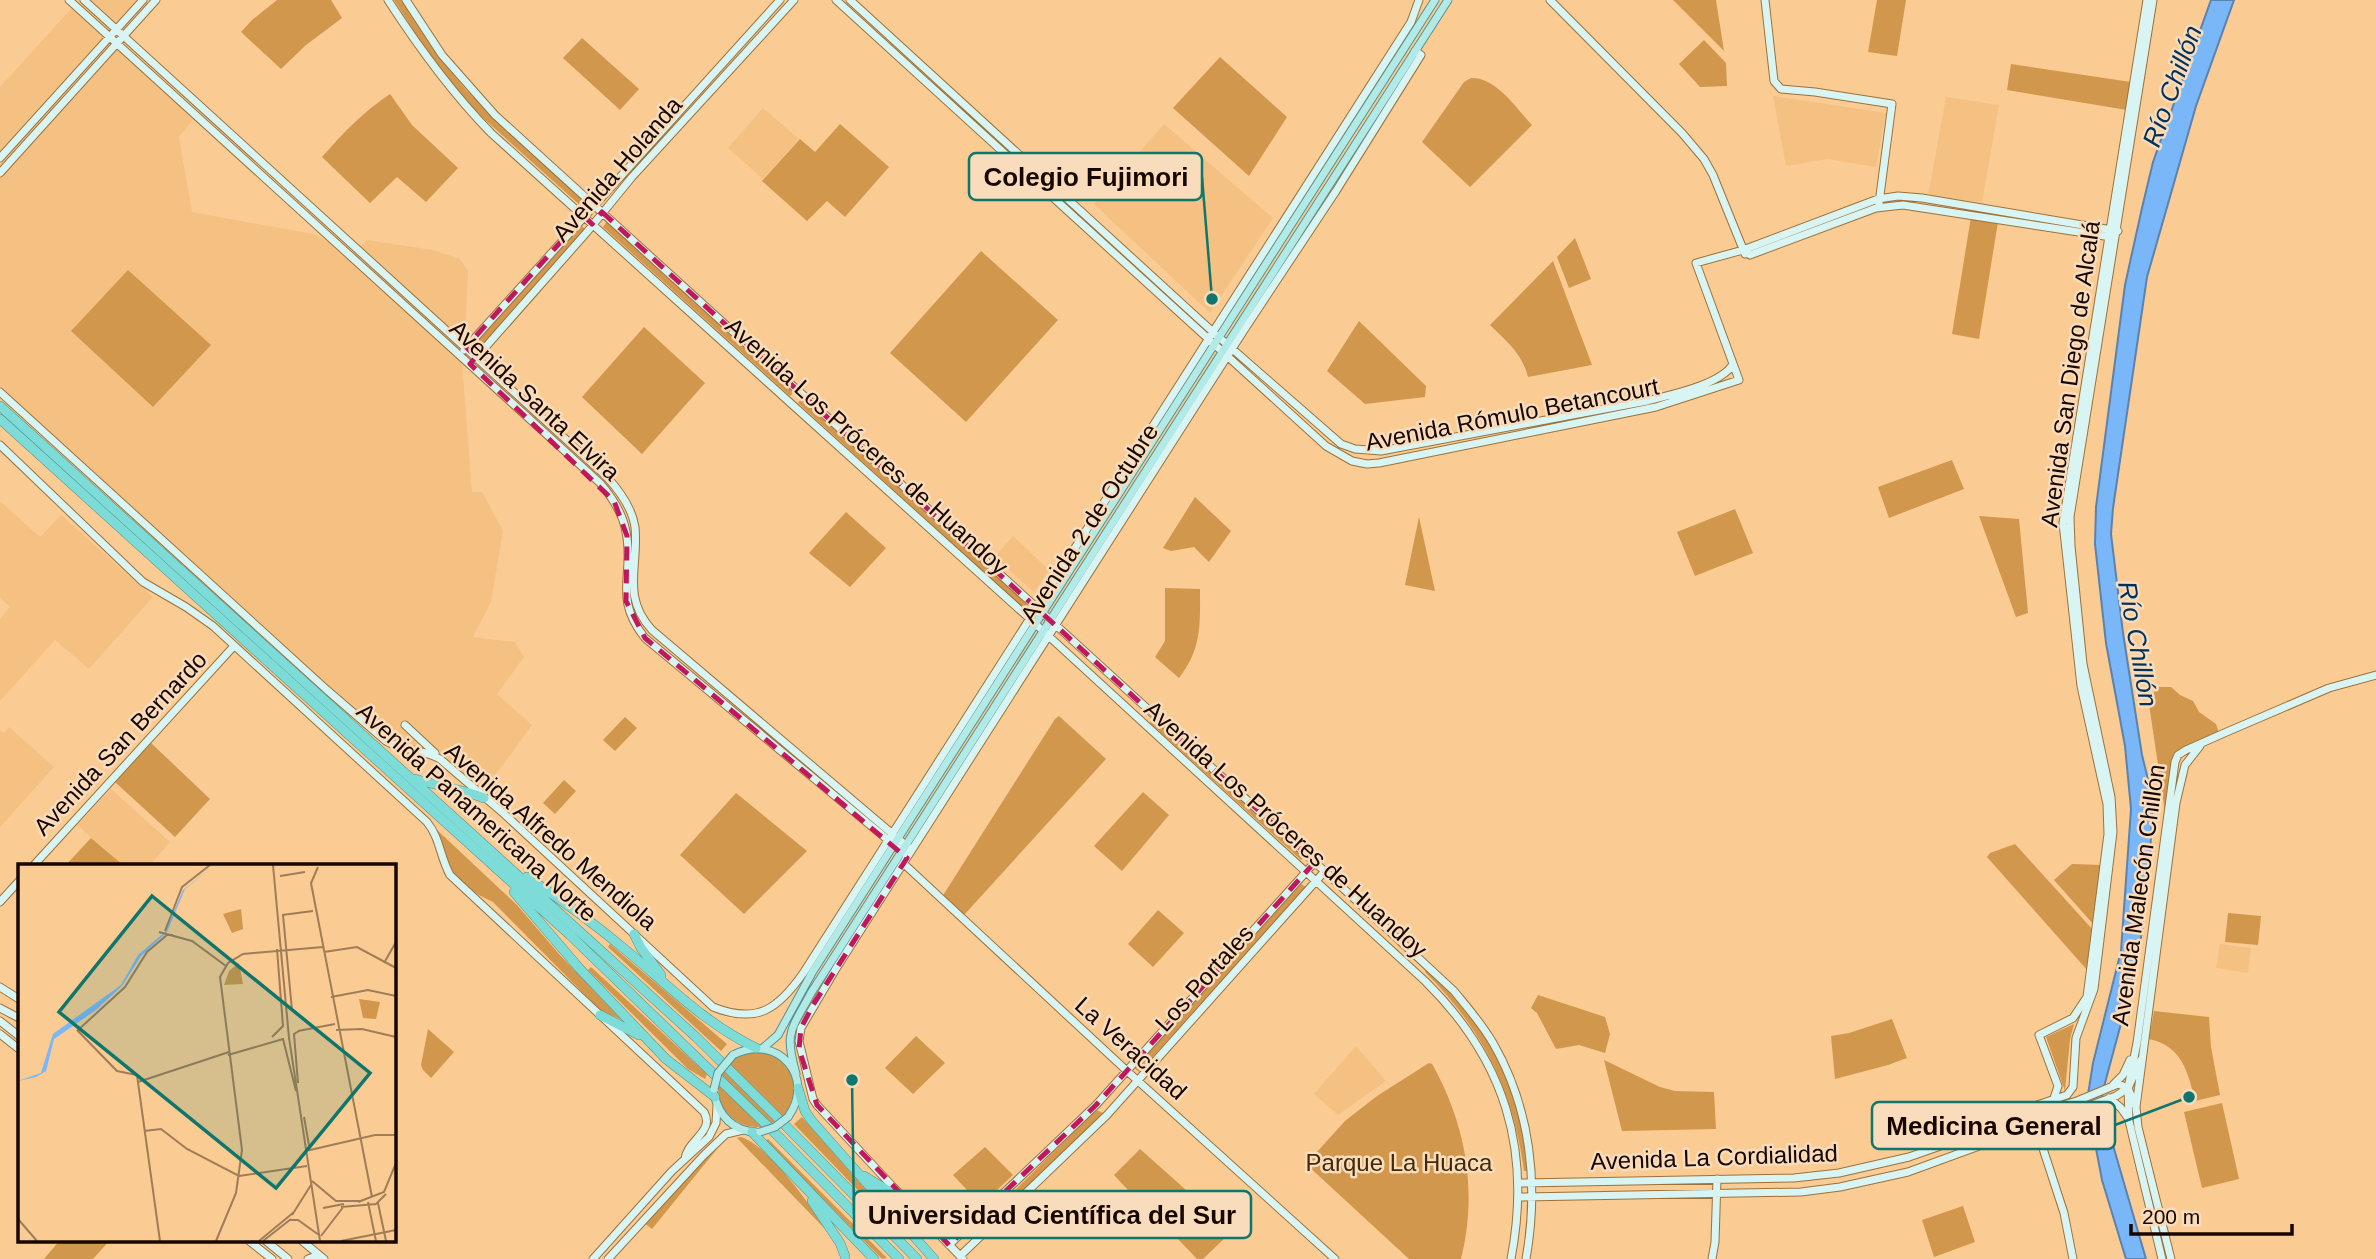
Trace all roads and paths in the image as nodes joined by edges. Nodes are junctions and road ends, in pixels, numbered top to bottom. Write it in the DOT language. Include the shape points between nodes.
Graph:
graph roads {
  1 [pos="69,0"];
  2 [pos="84,0"];
  3 [pos="143,0"];
  4 [pos="156,0"];
  5 [pos="388,0"];
  6 [pos="406,0"];
  7 [pos="780,0"];
  8 [pos="793,0"];
  9 [pos="836,0"];
  10 [pos="850,0"];
  11 [pos="1419,0"];
  12 [pos="1435,0"];
  13 [pos="1448,0"];
  14 [pos="1550,0"];
  15 [pos="1765,0"];
  16 [pos="2147,0"];
  17 [pos="2153,0"];
  18 [pos="2148,15"];
  19 [pos="110,37"];
  20 [pos="118,37"];
  21 [pos="1418,53"];
  22 [pos="0,158"];
  23 [pos="0,173"];
  24 [pos="1879,203"];
  25 [pos="593,205"];
  26 [pos="602,212"];
  27 [pos="584,216"];
  28 [pos="592,224"];
  29 [pos="2113,234"];
  30 [pos="359,251"];
  31 [pos="1744,254"];
  32 [pos="352,259"];
  33 [pos="1213,337"];
  34 [pos="466,347"];
  35 [pos="1228,350"];
  36 [pos="459,355"];
  37 [pos="476,357"];
  38 [pos="1733,364"];
  39 [pos="470,365"];
  40 [pos="0,392"];
  41 [pos="0,406"];
  42 [pos="0,419"];
  43 [pos="1,448"];
  44 [pos="1039,610"];
  45 [pos="1032,621"];
  46 [pos="1053,622"];
  47 [pos="1046,634"];
  48 [pos="234,646"];
  49 [pos="2376,675"];
  50 [pos="405,725"];
  51 [pos="2203,743"];
  52 [pos="440,759"];
  53 [pos="412,778"];
  54 [pos="484,798"];
  55 [pos="893,840"];
  56 [pos="906,854"];
  57 [pos="1315,862"];
  58 [pos="505,863"];
  59 [pos="35,864"];
  60 [pos="1325,871"];
  61 [pos="497,872"];
  62 [pos="1305,873"];
  63 [pos="18,882"];
  64 [pos="1315,882"];
  65 [pos="0,902"];
  66 [pos="634,934"];
  67 [pos="1426,965"];
  68 [pos="1417,974"];
  69 [pos="798,981"];
  70 [pos="0,987"];
  71 [pos="672,990"];
  72 [pos="18,998"];
  73 [pos="813,998"];
  74 [pos="0,1008"];
  75 [pos="600,1015"];
  76 [pos="18,1017"];
  77 [pos="0,1021"];
  78 [pos="0,1034"];
  79 [pos="18,1035"];
  80 [pos="644,1036"];
  81 [pos="2137,1043"];
  82 [pos="18,1048"];
  83 [pos="760,1048"];
  84 [pos="2141,1060"];
  85 [pos="1127,1071"];
  86 [pos="796,1074"];
  87 [pos="1138,1081"];
  88 [pos="2110,1087"];
  89 [pos="798,1088"];
  90 [pos="2128,1088"];
  91 [pos="715,1097"];
  92 [pos="2054,1098"];
  93 [pos="2109,1098"];
  94 [pos="2079,1104"];
  95 [pos="2136,1107"];
  96 [pos="2032,1114"];
  97 [pos="2129,1121"];
  98 [pos="2035,1125"];
  99 [pos="752,1131"];
  100 [pos="685,1159"];
  101 [pos="855,1171"];
  102 [pos="1717,1179"];
  103 [pos="1518,1183"];
  104 [pos="1532,1183"];
  105 [pos="802,1185"];
  106 [pos="1716,1195"];
  107 [pos="1518,1197"];
  108 [pos="1532,1198"];
  109 [pos="907,1202"];
  110 [pos="251,1242"];
  111 [pos="267,1242"];
  112 [pos="303,1242"];
  113 [pos="949,1245"];
  114 [pos="322,1257"];
  115 [pos="847,1258"];
  116 [pos="961,1258"];
  117 [pos="272,1259"];
  118 [pos="288,1259"];
  119 [pos="309,1259"];
  120 [pos="593,1259"];
  121 [pos="608,1259"];
  122 [pos="874,1259"];
  123 [pos="899,1259"];
  124 [pos="917,1259"];
  125 [pos="934,1259"];
  126 [pos="1335,1259"];
  127 [pos="1511,1259"];
  128 [pos="1526,1259"];
  129 [pos="1712,1259"];
  130 [pos="2073,1259"];
  131 [pos="2162,1259"];
  132 [pos="2171,1259"];
  1 -- 19 [label="main road"];
  2 -- 20 [label="main road, Avenida Santa Elvira"];
  3 -- 20 [label="main road"];
  4 -- 20 [label="main road"];
  5 -- 27 [label="main road, Avenida Los Próceres de Huandoy" via="468,109"];
  6 -- 25 [label="main road, Avenida Los Próceres de Huandoy" via="460,78"];
  7 -- 25 [label="main road, Avenida Holanda"];
  8 -- 26 [label="main road, Avenida Holanda"];
  9 -- 33 [label="main road, Avenida Rómulo Betancourt"];
  10 -- 33 [label="main road, Avenida Rómulo Betancourt"];
  11 -- 33 [label="main road, Avenida 2 de Octubre" via="1411,22"];
  12 -- 33 [label="main road, Avenida 2 de Octubre"];
  13 -- 21 [label="main road, Avenida 2 de Octubre"];
  14 -- 31 [label="main road" via="1704,159"];
  15 -- 24 [label="main road" via="1774,81 1781,89 1892,104"];
  16 -- 18 [label="main road, Avenida San Diego de Alcalá"];
  17 -- 18 [label="main road, Avenida San Diego de Alcalá"];
  18 -- 29 [label="main road, Avenida San Diego de Alcalá"];
  19 -- 20 [label="main road"];
  19 -- 22 [label="main road"];
  20 -- 23 [label="main road"];
  20 -- 30 [label="main road, Avenida Santa Elvira"];
  20 -- 32 [label="main road, Avenida Santa Elvira"];
  21 -- 35 [label="main road, Avenida 2 de Octubre"];
  21 -- 35 [label="main road, Avenida 2 de Octubre" via="1415,65"];
  24 -- 29 [label="main road" via="1898,196 1922,198"];
  24 -- 31 [label="main road" via="1763,251"];
  25 -- 26 [label="main road, Avenida Los Próceres de Huandoy"];
  25 -- 27 [label="main road, Avenida Holanda"];
  26 -- 28 [label="main road, Avenida Holanda"];
  26 -- 44 [label="main road, Avenida Los Próceres de Huandoy"];
  27 -- 28 [label="main road, Avenida Los Próceres de Huandoy"];
  27 -- 34 [label="main road, Avenida Holanda"];
  28 -- 37 [label="main road, Avenida Holanda"];
  28 -- 45 [label="main road, Avenida Los Próceres de Huandoy"];
  29 -- 92 [label="main road, Avenida San Diego de Alcalá" via="2070,529 2083,664 2111,797 2112,832 2094,989 2076,1038 2073,1087 2067,1095"];
  29 -- 92 [label="main road, Avenida San Diego de Alcalá" via="2063,523 2081,686 2107,804 2108,834 2087,997 2073,1018 2039,1035 2058,1086"];
  30 -- 32 [label="main road"];
  30 -- 34 [label="main road, Avenida Santa Elvira"];
  31 -- 38 [label="main road" via="1696,263"];
  32 -- 36 [label="main road, Avenida Santa Elvira"];
  33 -- 35 [label="main road, Avenida Rómulo Betancourt"];
  33 -- 44 [label="main road, Avenida 2 de Octubre"];
  34 -- 36 [label="main road, Avenida Holanda"];
  34 -- 37 [label="main road, Avenida Santa Elvira"];
  35 -- 38 [label="main road, Avenida Rómulo Betancourt" via="1332,437 1369,451 1647,401 1724,375"];
  35 -- 38 [label="main road, Avenida Rómulo Betancourt" via="1326,446 1367,464 1656,407 1739,380"];
  35 -- 46 [label="main road, Avenida 2 de Octubre"];
  36 -- 39 [label="main road, Avenida Santa Elvira"];
  37 -- 39 [label="main road, Avenida Holanda"];
  37 -- 55 [label="main road, Avenida Santa Elvira" via="623,496 635,527 633,593 642,619"];
  39 -- 55 [label="main road, Avenida Santa Elvira" via="614,501 627,536 626,601 645,638"];
  40 -- 52 [label="main road, Avenida Alfredo Mendiola" via="386,741"];
  41 -- 53 [label="highway, Avenida Panamericana Norte"];
  42 -- 61 [label="highway, Avenida Panamericana Norte"];
  43 -- 48 [label="main road" via="143,582 186,607"];
  44 -- 45 [label="main road, Avenida 2 de Octubre"];
  44 -- 46 [label="main road, Avenida Los Próceres de Huandoy"];
  45 -- 47 [label="main road, Avenida Los Próceres de Huandoy"];
  45 -- 55 [label="main road, Avenida 2 de Octubre"];
  46 -- 47 [label="main road, Avenida 2 de Octubre"];
  46 -- 57 [label="main road, Avenida Los Próceres de Huandoy"];
  47 -- 56 [label="main road, Avenida 2 de Octubre"];
  47 -- 62 [label="main road, Avenida Los Próceres de Huandoy"];
  48 -- 59 [label="main road, Avenida San Bernardo"];
  48 -- 75 [label="main road" via="428,822 450,875"];
  49 -- 51 [label="main road" via="2329,688"];
  50 -- 52 [label="main road"];
  51 -- 81 [label="main road, Avenida Malecón Chillón" via="2178,755 2175,762"];
  51 -- 84 [label="main road, Avenida Malecón Chillón" via="2185,765 2180,780"];
  52 -- 54 [label="main road, Avenida Alfredo Mendiola"];
  53 -- 54 [label="highway"];
  53 -- 58 [label="highway, Avenida Panamericana Norte"];
  54 -- 66 [label="main road, Avenida Alfredo Mendiola"];
  55 -- 56 [label="main road, Avenida Santa Elvira"];
  55 -- 69 [label="main road, Avenida 2 de Octubre"];
  55 -- 83 [label="main road, Avenida 2 de Octubre" via="778,1035"];
  56 -- 73 [label="main road, Avenida 2 de Octubre"];
  56 -- 85 [label="main road, La Veracidad" via="938,898"];
  57 -- 60 [label="main road, Avenida Los Próceres de Huandoy"];
  57 -- 62 [label="main road, Los Portales"];
  58 -- 71 [label="highway" via="625,949"];
  58 -- 124 [label="highway, Avenida Panamericana Norte" via="717,1057"];
  60 -- 64 [label="main road, Los Portales"];
  60 -- 67 [label="main road, Avenida Los Próceres de Huandoy"];
  61 -- 80 [label="highway"];
  61 -- 123 [label="highway, Avenida Panamericana Norte" via="688,1047"];
  62 -- 64 [label="main road, Avenida Los Próceres de Huandoy"];
  62 -- 85 [label="main road, Los Portales"];
  63 -- 65 [label="main road"];
  64 -- 68 [label="main road, Avenida Los Próceres de Huandoy"];
  64 -- 87 [label="main road, Los Portales"];
  66 -- 69 [label="main road, Avenida Alfredo Mendiola" via="713,1007 729,1013 767,1010"];
  66 -- 71 [label="highway"];
  67 -- 68 [label="main road"];
  67 -- 104 [label="main road, Avenida Los Próceres de Huandoy" via="1454,991 1494,1044 1521,1110"];
  68 -- 103 [label="main road, Avenida Los Próceres de Huandoy" via="1455,1012 1490,1066 1507,1113"];
  70 -- 72 [label="main road"];
  71 -- 83 [label="highway" via="731,1036"];
  73 -- 86 [label="main road, Avenida 2 de Octubre" via="789,1035"];
  73 -- 109 [label="main road, Avenida 2 de Octubre" via="799,1041 817,1105"];
  74 -- 76 [label="main road"];
  75 -- 80 [label="highway"];
  75 -- 100 [label="main road" via="704,1112 708,1122 686,1150"];
  77 -- 79 [label="main road"];
  78 -- 82 [label="main road"];
  80 -- 91 [label="highway"];
  81 -- 88 [label="main road" via="2123,1075"];
  81 -- 90 [label="main road, Avenida Malecón Chillón"];
  83 -- 86 [label="main road" via="782,1056"];
  83 -- 91 [label="main road, bridge" via="733,1055 718,1073"];
  84 -- 90 [label="main road"];
  84 -- 95 [label="main road, Avenida Malecón Chillón"];
  85 -- 87 [label="main road, La Veracidad"];
  85 -- 113 [label="main road, Los Portales"];
  86 -- 89 [label="main road"];
  87 -- 116 [label="main road, Los Portales"];
  87 -- 126 [label="main road, La Veracidad"];
  88 -- 90 [label="main road"];
  88 -- 94 [label="main road, Avenida La Cordialidad"];
  89 -- 99 [label="main road, bridge" via="788,1117 775,1127"];
  89 -- 101 [label="highway" via="811,1120"];
  90 -- 93 [label="main road, Avenida La Cordialidad"];
  90 -- 95 [label="main road"];
  90 -- 97 [label="main road, Avenida Malecón Chillón"];
  91 -- 99 [label="main road" via="730,1123"];
  91 -- 100 [label="main road" via="713,1131"];
  92 -- 96 [label="main road, Avenida San Diego de Alcalá" via="2037,1105"];
  93 -- 94 [label="main road, Avenida La Cordialidad"];
  93 -- 97 [label="main road"];
  94 -- 96 [label="main road, Avenida La Cordialidad"];
  94 -- 98 [label="main road, Avenida La Cordialidad"];
  95 -- 132 [label="main road, Avenida Malecón Chillón"];
  96 -- 98 [label="main road"];
  96 -- 102 [label="main road, Avenida La Cordialidad" via="1878,1166 1794,1178"];
  97 -- 131 [label="main road, Avenida Malecón Chillón"];
  98 -- 106 [label="main road, Avenida La Cordialidad" via="1877,1179 1801,1192"];
  98 -- 130 [label="main road"];
  99 -- 105 [label="highway"];
  99 -- 121 [label="main road" via="726,1134"];
  100 -- 120 [label="main road"];
  101 -- 109 [label="highway"];
  101 -- 125 [label="highway"];
  102 -- 104 [label="main road, Avenida La Cordialidad"];
  102 -- 106 [label="main road"];
  103 -- 104 [label="main road, Avenida La Cordialidad"];
  103 -- 107 [label="main road, Avenida Los Próceres de Huandoy"];
  104 -- 108 [label="main road, Avenida Los Próceres de Huandoy"];
  105 -- 115 [label="highway"];
  105 -- 122 [label="highway"];
  106 -- 108 [label="main road, Avenida La Cordialidad"];
  106 -- 129 [label="main road"];
  107 -- 108 [label="main road, Avenida La Cordialidad"];
  107 -- 127 [label="main road, Avenida Los Próceres de Huandoy"];
  108 -- 128 [label="main road, Avenida Los Próceres de Huandoy"];
  109 -- 113 [label="main road"];
  110 -- 117 [label="main road"];
  111 -- 118 [label="main road"];
  112 -- 114 [label="main road"];
  113 -- 116 [label="main road"];
  114 -- 119 [label="main road"];
}
